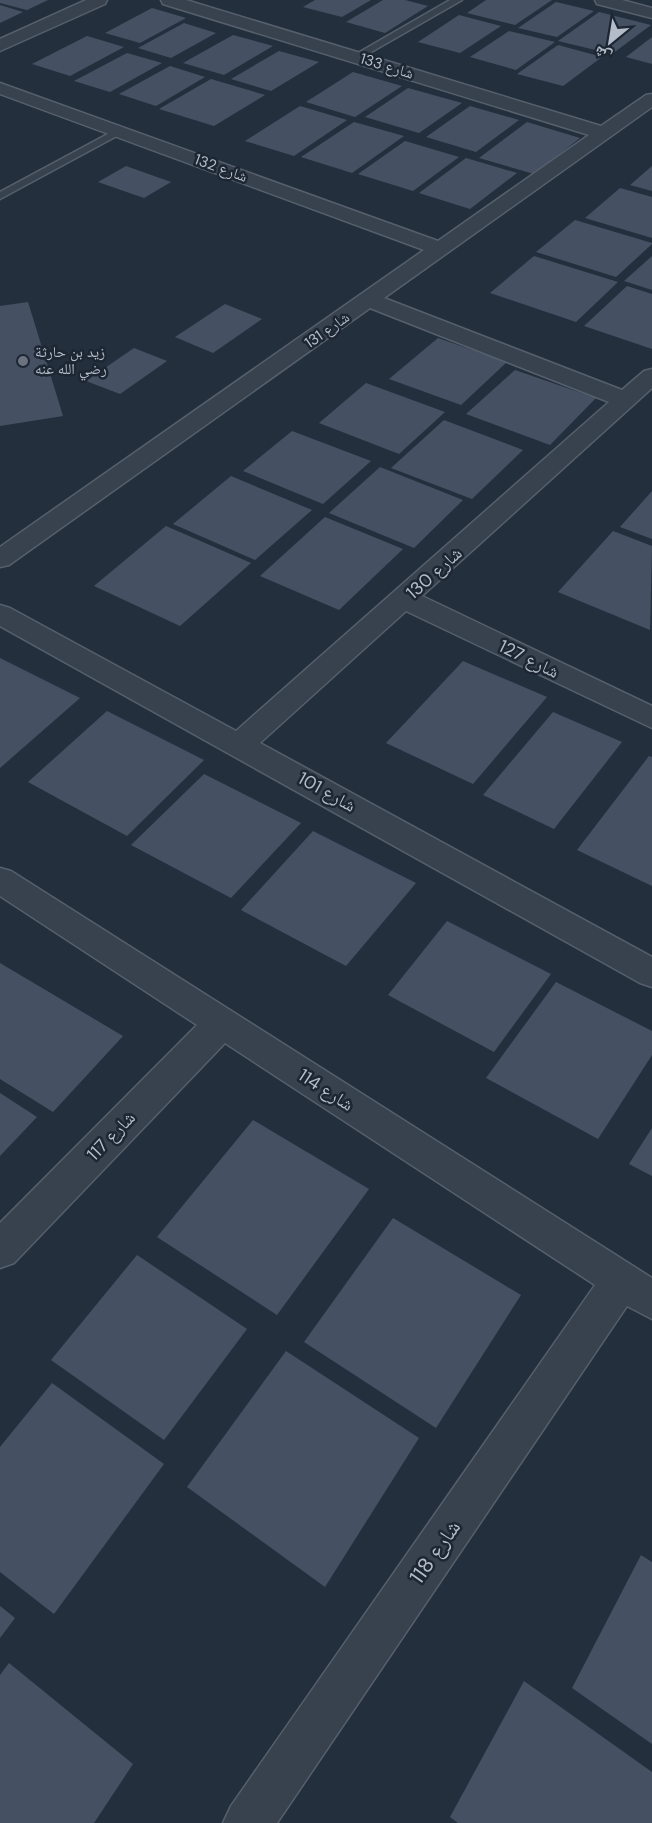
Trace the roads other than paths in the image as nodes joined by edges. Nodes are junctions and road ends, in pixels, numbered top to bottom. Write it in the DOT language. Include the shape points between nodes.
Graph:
graph roads {
  1 [pos="99,0"];
  2 [pos="169,0"];
  3 [pos="457,0"];
  4 [pos="603,0"];
  5 [pos="652,13"];
  6 [pos="0,46"];
  7 [pos="356,57"];
  8 [pos="0,88"];
  9 [pos="652,99"];
  10 [pos="121,131"];
  11 [pos="604,133"];
  12 [pos="0,196"];
  13 [pos="441,249"];
  14 [pos="369,300"];
  15 [pos="652,376"];
  16 [pos="625,400"];
  17 [pos="0,558"];
  18 [pos="405,599"];
  19 [pos="0,614"];
  20 [pos="652,718"];
  21 [pos="240,744"];
  22 [pos="0,880"];
  23 [pos="652,973"];
  24 [pos="222,1023"];
  25 [pos="0,1250"];
  26 [pos="637,1290"];
  27 [pos="248,1823"];
  1 -- 6 [label="street"];
  2 -- 7 [label="street, شارع 133"];
  3 -- 7 [label="lane"];
  4 -- 5 [label="street"];
  7 -- 11 [label="street, شارع 133"];
  8 -- 10 [label="street, شارع 132"];
  9 -- 11 [label="street, شارع 131"];
  10 -- 12 [label="lane"];
  10 -- 13 [label="street, شارع 132"];
  11 -- 13 [label="street, شارع 131"];
  13 -- 14 [label="street, شارع 131"];
  14 -- 16 [label="street"];
  14 -- 17 [label="street, شارع 131"];
  15 -- 16 [label="street, شارع 130"];
  16 -- 18 [label="street, شارع 130"];
  18 -- 20 [label="street, شارع 127"];
  18 -- 21 [label="street, شارع 130"];
  19 -- 21 [label="street, شارع 101"];
  21 -- 23 [label="street, شارع 101"];
  22 -- 24 [label="street, شارع 114"];
  24 -- 25 [label="street, شارع 117"];
  24 -- 26 [label="street, شارع 114"];
  26 -- 27 [label="street, شارع 118"];
}
